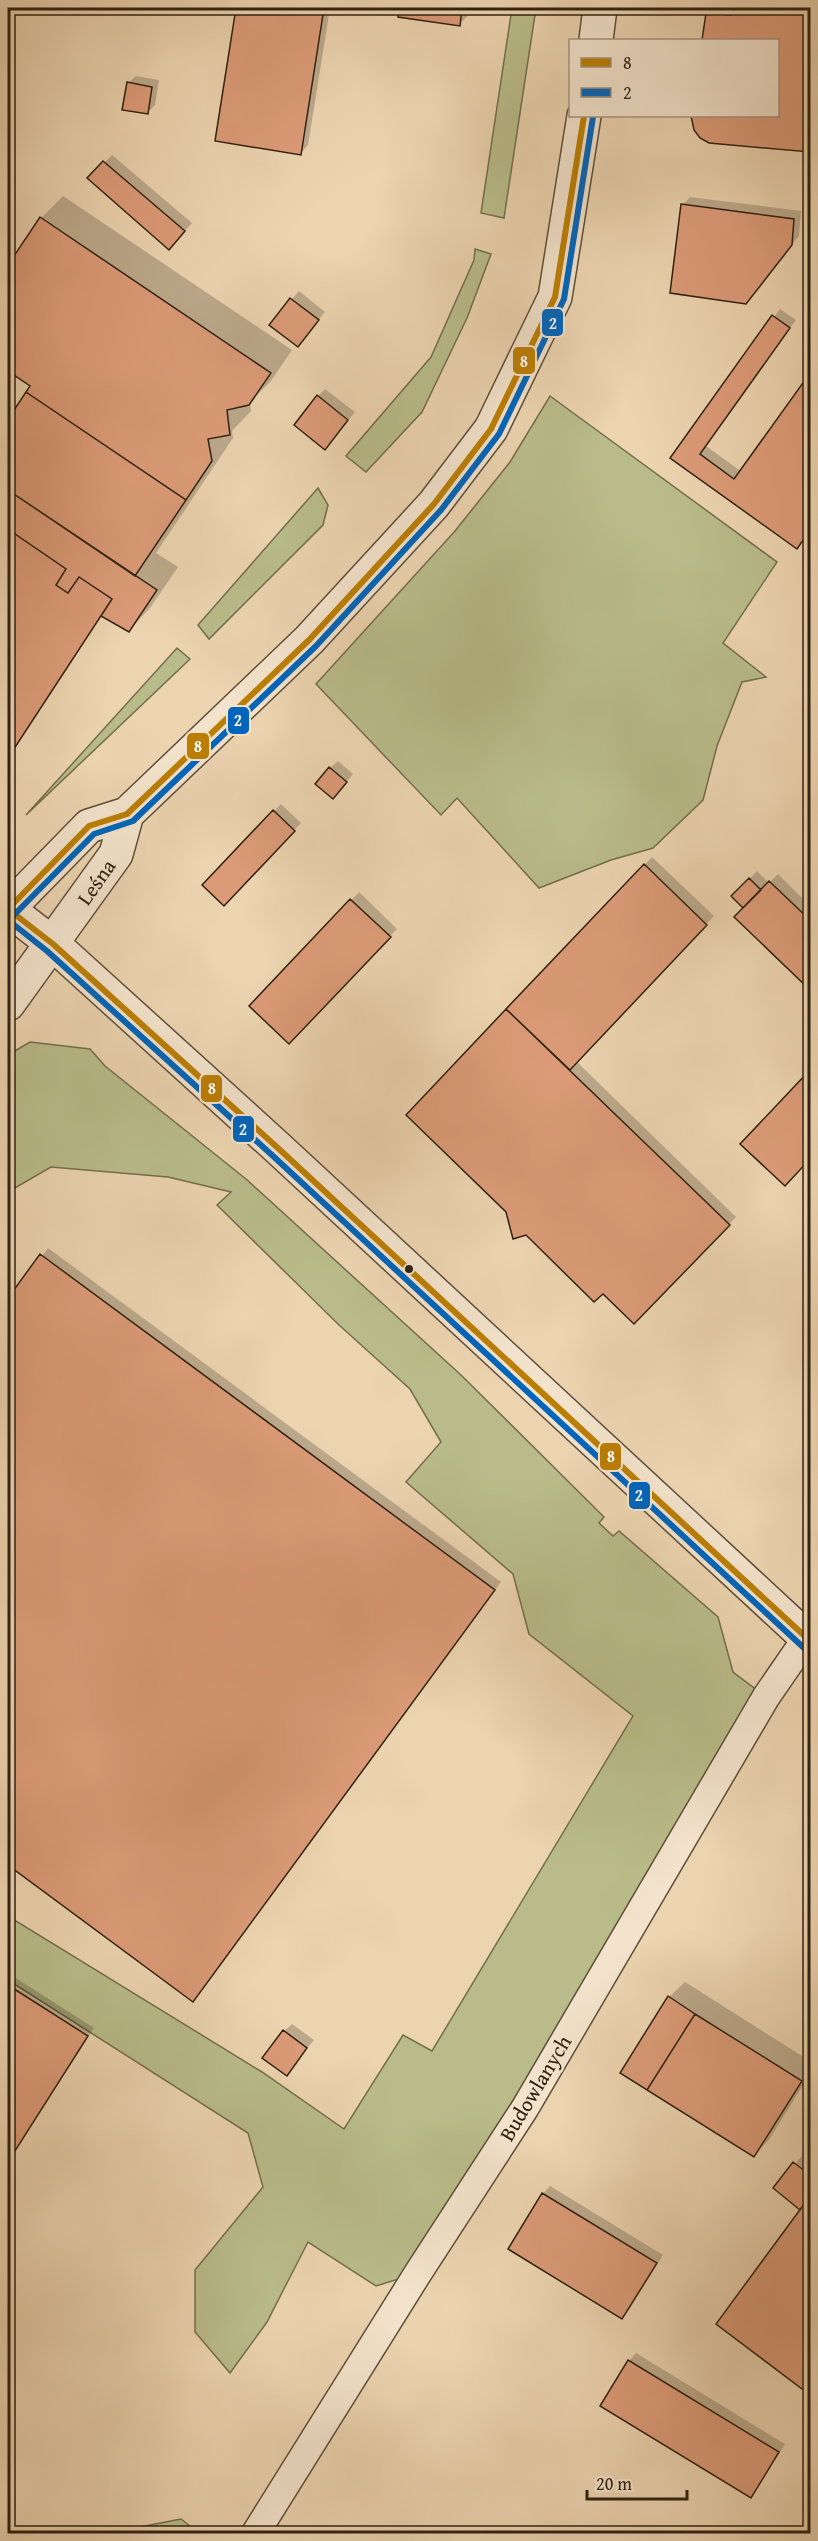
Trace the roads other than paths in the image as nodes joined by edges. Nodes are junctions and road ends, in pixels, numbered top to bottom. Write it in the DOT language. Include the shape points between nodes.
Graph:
graph roads {
  1 [pos="600,8"];
  2 [pos="596,39"];
  3 [pos="584,117"];
  4 [pos="127,814"];
  5 [pos="8,909"];
  6 [pos="53,944"];
  7 [pos="8,1004"];
  8 [pos="809,1637"];
  9 [pos="255,2534"];
  1 -- 2 [label="street"];
  3 -- 4 [label="street, Leśna" via="555,297 491,429 434,504 317,631"];
  4 -- 5 [label="street, Leśna" via="89,826"];
  4 -- 6 [label="street, Leśna" via="116,854"];
  5 -- 6 [label="street"];
  6 -- 7 [label="street, Leśna"];
  6 -- 8 [label="street"];
  8 -- 9 [label="street, Budowlanych" via="766,1697 525,2108"];
}
